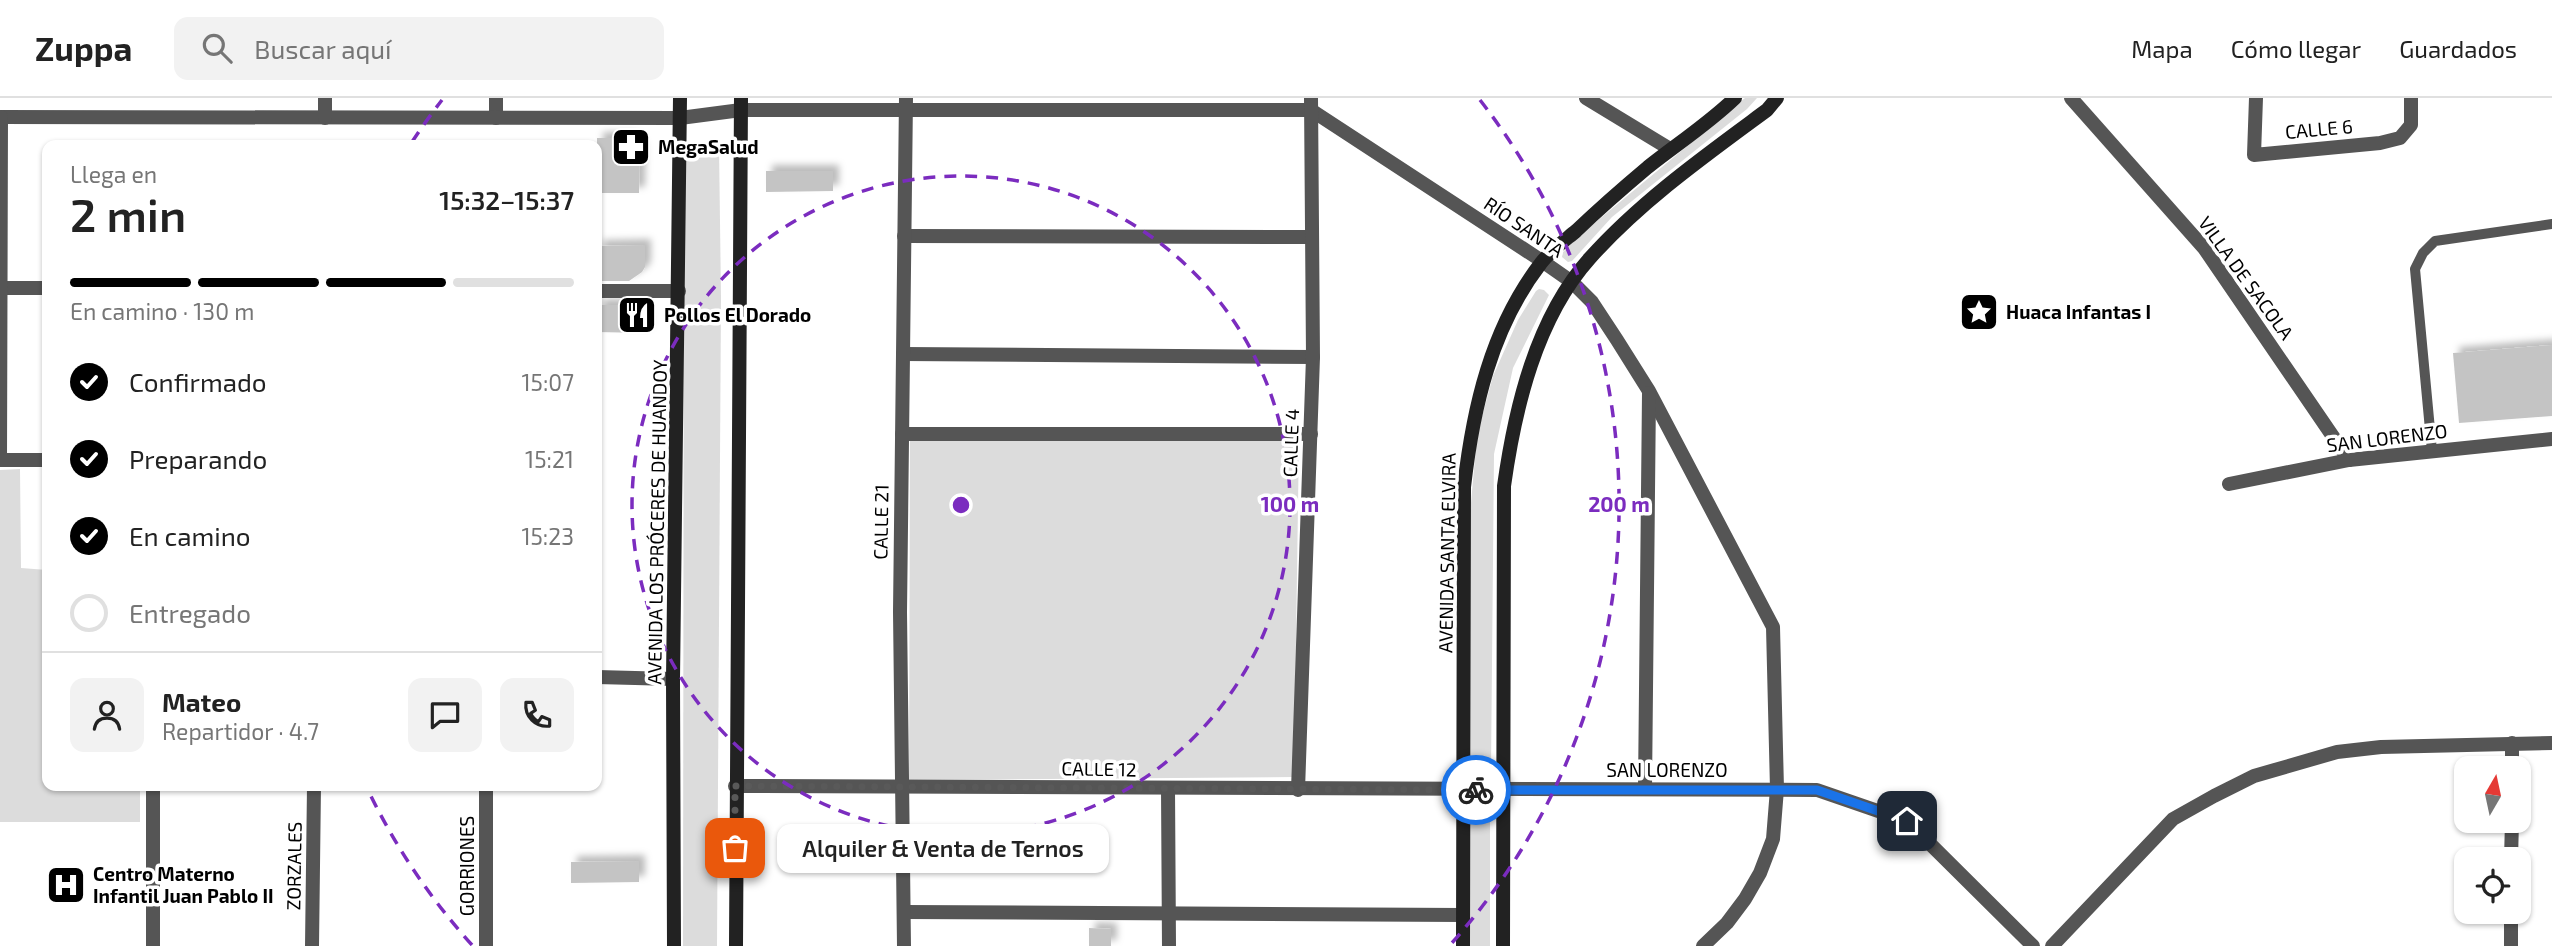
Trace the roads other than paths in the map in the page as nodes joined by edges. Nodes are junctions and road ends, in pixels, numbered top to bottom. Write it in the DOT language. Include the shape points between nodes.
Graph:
graph roads {
  1 [pos="325,98"];
  2 [pos="496,98"];
  3 [pos="680,98"];
  4 [pos="1586,98"];
  5 [pos="1735,98"];
  6 [pos="1777,98"];
  7 [pos="2071,98"];
  8 [pos="2256,98"];
  9 [pos="2411,98"];
  10 [pos="741,104"];
  11 [pos="906,104"];
  12 [pos="1178,104"];
  13 [pos="1311,104"];
  14 [pos="1,117"];
  15 [pos="325,118"];
  16 [pos="496,118"];
  17 [pos="680,118"];
  18 [pos="1670,149"];
  19 [pos="2552,224"];
  20 [pos="904,236"];
  21 [pos="1312,237"];
  22 [pos="1542,261"];
  23 [pos="1572,282"];
  24 [pos="1,288"];
  25 [pos="42,288"];
  26 [pos="602,291"];
  27 [pos="679,291"];
  28 [pos="903,354"];
  29 [pos="1313,357"];
  30 [pos="1649,391"];
  31 [pos="902,434"];
  32 [pos="1311,434"];
  33 [pos="2552,439"];
  34 [pos="2432,451"];
  35 [pos="0,460"];
  36 [pos="42,460"];
  37 [pos="2349,460"];
  38 [pos="2229,484"];
  39 [pos="602,677"];
  40 [pos="673,679"];
  41 [pos="2512,743"];
  42 [pos="2552,743"];
  43 [pos="2512,756"];
  44 [pos="735,786"];
  45 [pos="903,786"];
  46 [pos="1168,789"];
  47 [pos="1645,789"];
  48 [pos="1777,789"];
  49 [pos="1298,790"];
  50 [pos="1463,790"];
  51 [pos="1504,790"];
  52 [pos="153,791"];
  53 [pos="314,791"];
  54 [pos="486,791"];
  55 [pos="904,912"];
  56 [pos="1169,913"];
  57 [pos="1463,915"];
  58 [pos="2511,924"];
  59 [pos="153,946"];
  60 [pos="312,946"];
  61 [pos="486,946"];
  62 [pos="674,946"];
  63 [pos="736,946"];
  64 [pos="904,946"];
  65 [pos="1169,946"];
  66 [pos="1463,946"];
  67 [pos="1503,946"];
  68 [pos="1703,946"];
  69 [pos="2033,946"];
  70 [pos="2052,946"];
  71 [pos="2511,946"];
  1 -- 15 [label="street"];
  2 -- 16 [label="street"];
  3 -- 17 [label="street, AVENIDA LOS PRÓCERES DE HUANDOY"];
  4 -- 18 [label="street"];
  5 -- 18 [label="street, AVENIDA SANTA ELVIRA"];
  6 -- 23 [label="street" via="1644,206"];
  7 -- 37 [label="street, VILLA DE SACOLA" via="2204,248"];
  8 -- 9 [label="street, CALLE 6" via="2254,155 2400,138 2411,125"];
  10 -- 11 [label="street"];
  10 -- 17 [label="street"];
  10 -- 44 [label="street"];
  11 -- 12 [label="street"];
  11 -- 20 [label="street, CALLE 21"];
  12 -- 13 [label="street"];
  13 -- 21 [label="street, CALLE 4"];
  13 -- 22 [label="street, RÍO SANTA"];
  14 -- 15 [label="street"];
  14 -- 24 [label="street"];
  15 -- 16 [label="street"];
  16 -- 17 [label="street"];
  17 -- 27 [label="street, AVENIDA LOS PRÓCERES DE HUANDOY"];
  18 -- 22 [label="street, AVENIDA SANTA ELVIRA"];
  19 -- 34 [label="lane" via="2435,241 2423,253 2415,269"];
  20 -- 21 [label="street"];
  20 -- 28 [label="street, CALLE 21"];
  21 -- 29 [label="street, CALLE 4"];
  22 -- 23 [label="street, RÍO SANTA"];
  22 -- 50 [label="street, AVENIDA SANTA ELVIRA" via="1508,318 1482,381 1470,431 1464,487"];
  23 -- 30 [label="street, RÍO SANTA" via="1592,302"];
  23 -- 51 [label="street" via="1538,348 1522,392 1504,486"];
  24 -- 25 [label="street"];
  24 -- 35 [label="street"];
  26 -- 27 [label="street"];
  27 -- 40 [label="street, AVENIDA LOS PRÓCERES DE HUANDOY"];
  28 -- 29 [label="street"];
  28 -- 31 [label="street, CALLE 21"];
  29 -- 32 [label="street, CALLE 4"];
  30 -- 47 [label="street"];
  30 -- 48 [label="street, RÍO SANTA" via="1773,627"];
  31 -- 32 [label="street"];
  31 -- 45 [label="street, CALLE 21"];
  32 -- 49 [label="street, CALLE 4"];
  33 -- 34 [label="street, SAN LORENZO"];
  34 -- 37 [label="street, SAN LORENZO"];
  35 -- 36 [label="street"];
  37 -- 38 [label="street, SAN LORENZO"];
  39 -- 40 [label="street"];
  40 -- 62 [label="street, AVENIDA LOS PRÓCERES DE HUANDOY"];
  41 -- 42 [label="street"];
  41 -- 43 [label="street"];
  41 -- 70 [label="street" via="2337,752 2254,776 2173,819"];
  44 -- 45 [label="street, CALLE 12"];
  44 -- 63 [label="street"];
  45 -- 46 [label="street, CALLE 12"];
  45 -- 55 [label="street, CALLE 21"];
  46 -- 49 [label="street, CALLE 12"];
  46 -- 56 [label="street"];
  47 -- 48 [label="street, SAN LORENZO"];
  47 -- 51 [label="street, SAN LORENZO"];
  48 -- 68 [label="street, RÍO SANTA" via="1773,839 1760,873 1727,923"];
  48 -- 69 [label="street, SAN LORENZO" via="1817,790 1907,821"];
  49 -- 50 [label="street, CALLE 12"];
  50 -- 51 [label="street, SAN LORENZO"];
  50 -- 57 [label="street, AVENIDA SANTA ELVIRA"];
  51 -- 67 [label="street"];
  52 -- 59 [label="street"];
  53 -- 60 [label="street, ZORZALES"];
  54 -- 61 [label="street, GORRIONES"];
  55 -- 56 [label="street"];
  55 -- 64 [label="street, CALLE 21"];
  56 -- 57 [label="street"];
  56 -- 65 [label="street"];
  57 -- 66 [label="street, AVENIDA SANTA ELVIRA"];
  58 -- 71 [label="street"];
}
